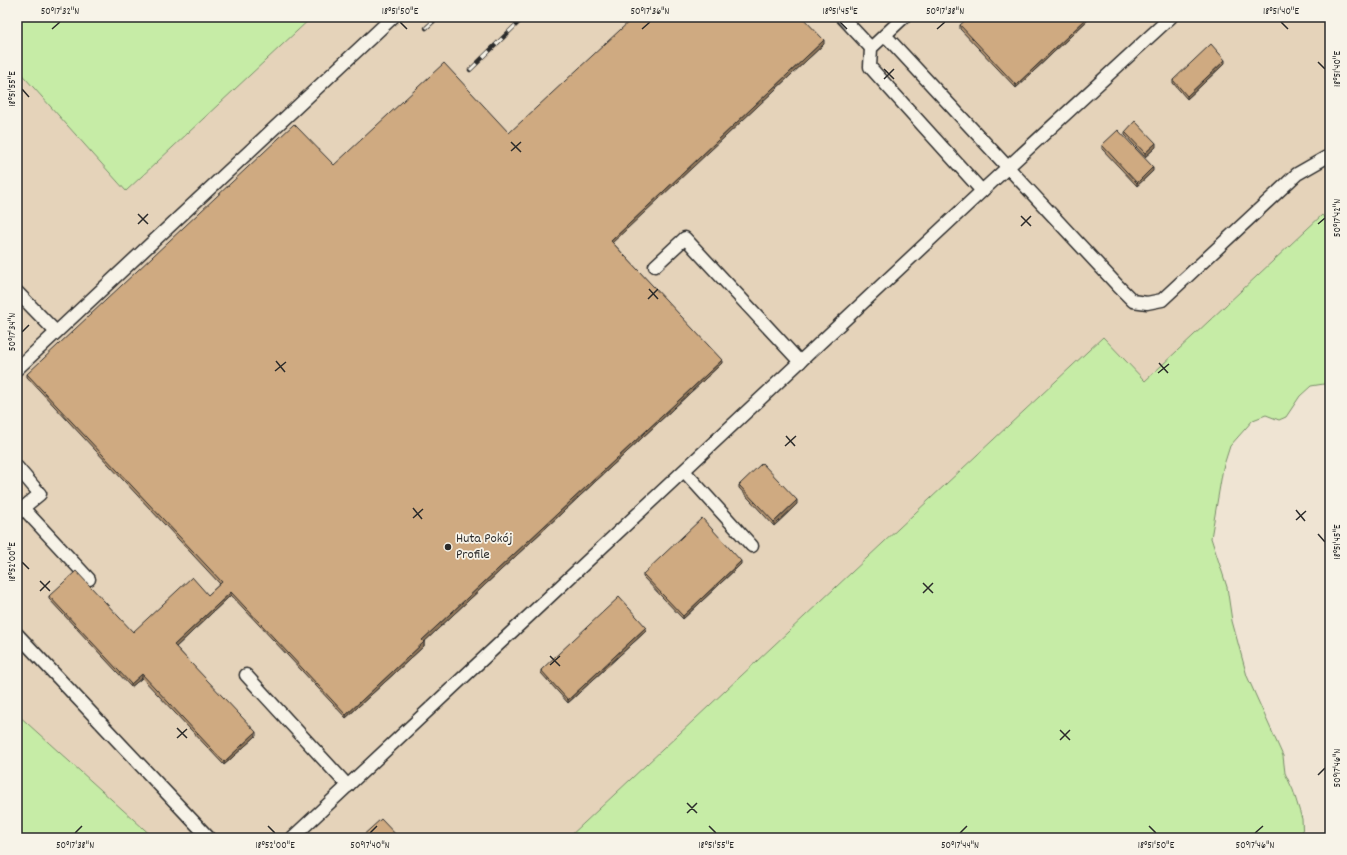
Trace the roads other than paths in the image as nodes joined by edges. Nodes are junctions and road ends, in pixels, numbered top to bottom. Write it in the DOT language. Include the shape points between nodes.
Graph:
graph roads {
  1 [pos="393,17"];
  2 [pos="842,17"];
  3 [pos="904,17"];
  4 [pos="1171,17"];
  5 [pos="885,35"];
  6 [pos="871,48"];
  7 [pos="1330,156"];
  8 [pos="1007,168"];
  9 [pos="982,191"];
  10 [pos="655,266"];
  11 [pos="17,292"];
  12 [pos="56,332"];
  13 [pos="800,362"];
  14 [pos="17,369"];
  15 [pos="17,467"];
  16 [pos="684,471"];
  17 [pos="20,511"];
  18 [pos="752,546"];
  19 [pos="89,579"];
  20 [pos="17,634"];
  21 [pos="246,675"];
  22 [pos="348,786"];
  23 [pos="209,838"];
  24 [pos="292,838"];
  1 -- 12 [label="lane"];
  2 -- 6 [label="lane"];
  3 -- 5 [label="lane"];
  4 -- 8 [label="lane"];
  5 -- 6 [label="lane"];
  5 -- 8 [label="lane"];
  6 -- 9 [label="lane" via="870,67"];
  7 -- 8 [label="lane" via="1297,174 1162,300 1147,303 1133,301"];
  8 -- 9 [label="lane"];
  9 -- 13 [label="lane"];
  10 -- 13 [label="lane" via="685,238"];
  11 -- 12 [label="lane"];
  12 -- 14 [label="lane"];
  13 -- 16 [label="lane"];
  15 -- 17 [label="lane" via="40,494"];
  16 -- 18 [label="lane"];
  16 -- 22 [label="lane"];
  17 -- 19 [label="lane"];
  20 -- 23 [label="lane"];
  21 -- 22 [label="lane"];
  22 -- 24 [label="lane"];
}
